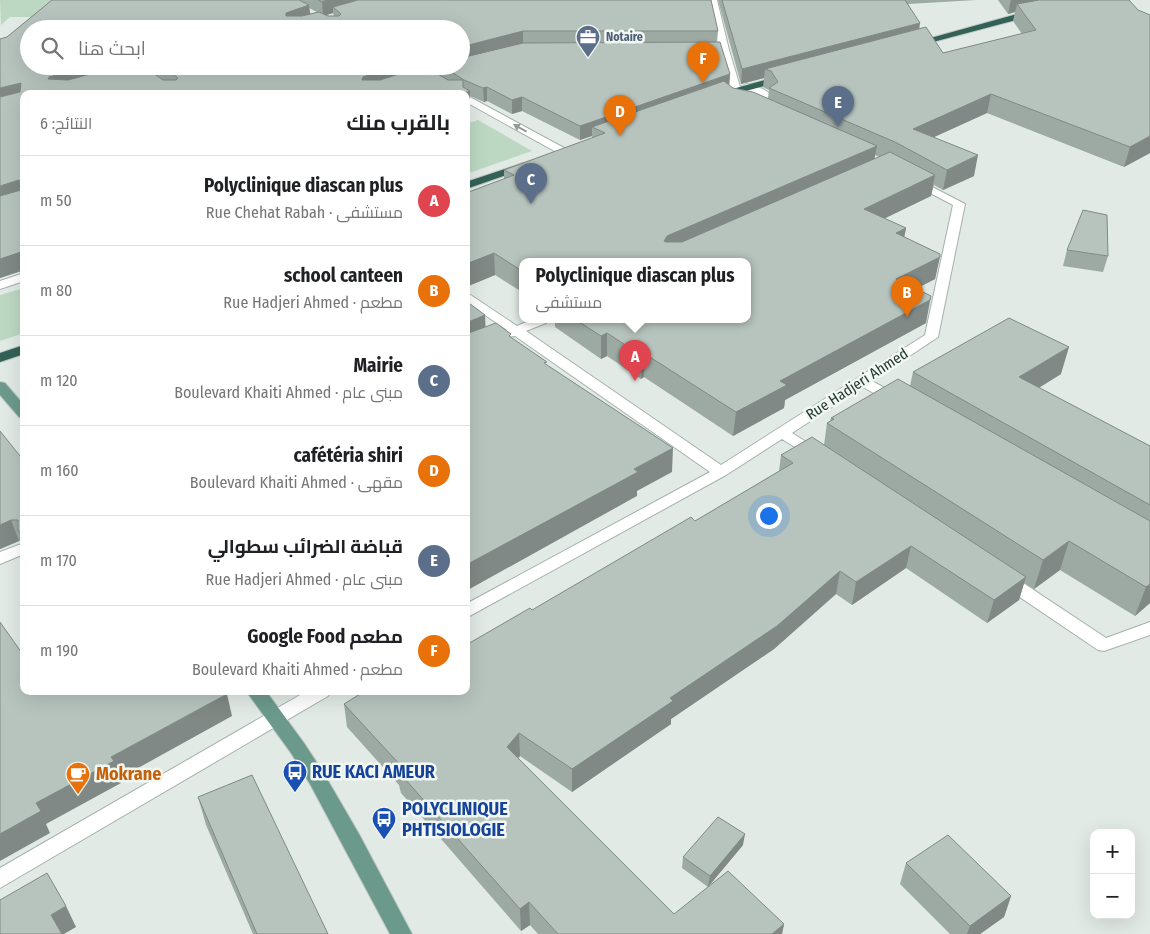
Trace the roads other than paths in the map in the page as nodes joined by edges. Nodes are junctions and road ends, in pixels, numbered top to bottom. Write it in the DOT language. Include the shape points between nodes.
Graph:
graph roads {
  1 [pos="713,0"];
  2 [pos="1040,12"];
  3 [pos="903,47"];
  4 [pos="140,75"];
  5 [pos="792,75"];
  6 [pos="114,79"];
  7 [pos="736,93"];
  8 [pos="712,99"];
  9 [pos="470,100"];
  10 [pos="774,116"];
  11 [pos="562,151"];
  12 [pos="536,161"];
  13 [pos="903,175"];
  14 [pos="470,185"];
  15 [pos="20,279"];
  16 [pos="0,286"];
  17 [pos="470,299"];
  18 [pos="534,323"];
  19 [pos="516,331"];
  20 [pos="500,338"];
  21 [pos="20,350"];
  22 [pos="0,358"];
  23 [pos="862,381"];
  24 [pos="0,386"];
  25 [pos="905,405"];
  26 [pos="20,409"];
  27 [pos="782,433"];
  28 [pos="832,465"];
  29 [pos="721,472"];
  30 [pos="20,550"];
  31 [pos="0,558"];
  32 [pos="988,569"];
  33 [pos="470,610"];
  34 [pos="1150,628"];
  35 [pos="258,695"];
  36 [pos="315,695"];
  37 [pos="276,716"];
  38 [pos="0,879"];
  39 [pos="401,934"];
  1 -- 7 [label="street" via="719,50"];
  2 -- 3 [label="highway"];
  4 -- 6 [label="street"];
  5 -- 7 [label="highway"];
  7 -- 8 [label="highway"];
  7 -- 10 [label="street" via="760,91 769,97 766,103 748,106"];
  11 -- 9 [label="street, one-way"];
  12 -- 14 [label="highway"];
  13 -- 23 [label="street, Rue Hadjeri Ahmed" via="960,204 931,337"];
  15 -- 16 [label="street"];
  17 -- 19 [label="street"];
  18 -- 19 [label="street"];
  19 -- 20 [label="street"];
  19 -- 29 [label="street"];
  21 -- 22 [label="highway"];
  23 -- 25 [label="street"];
  23 -- 27 [label="street, Rue Hadjeri Ahmed"];
  24 -- 26 [label="main road"];
  27 -- 28 [label="street"];
  27 -- 29 [label="street, Rue Hadjeri Ahmed"];
  29 -- 33 [label="street, Rue Hadjeri Ahmed"];
  30 -- 31 [label="street"];
  32 -- 34 [label="street" via="1104,645"];
  35 -- 37 [label="main road"];
  36 -- 37 [label="street"];
  37 -- 38 [label="street"];
  37 -- 39 [label="main road" via="322,787"];
}
